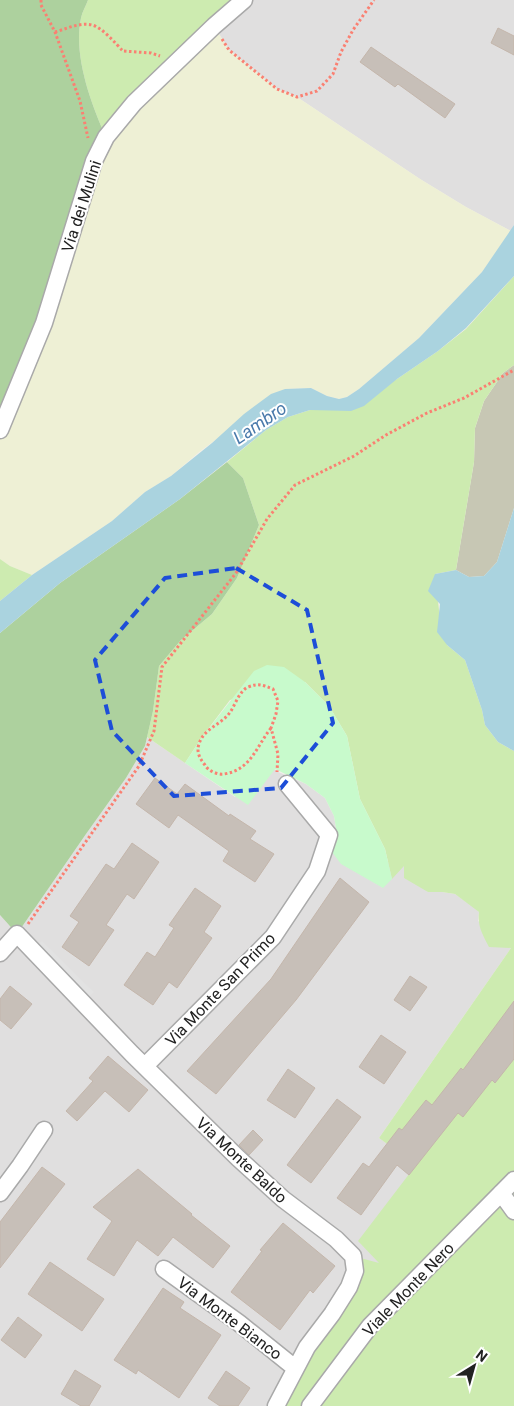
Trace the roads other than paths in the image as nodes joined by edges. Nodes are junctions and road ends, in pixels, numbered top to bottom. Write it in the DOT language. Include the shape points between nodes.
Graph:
graph roads {
  1 [pos="244,0"];
  2 [pos="0,430"];
  3 [pos="287,784"];
  4 [pos="0,953"];
  5 [pos="145,1066"];
  6 [pos="44,1130"];
  7 [pos="514,1180"];
  8 [pos="0,1193"];
  9 [pos="501,1193"];
  10 [pos="514,1211"];
  11 [pos="164,1268"];
  12 [pos="295,1368"];
  13 [pos="276,1406"];
  14 [pos="310,1406"];
  1 -- 2 [label="street, Via dei Mulini" via="134,103 106,137 94,161 44,323"];
  3 -- 5 [label="street, Via Monte San Primo" via="329,836 317,871 273,938"];
  4 -- 5 [label="street, Via Monte Baldo" via="18,937"];
  5 -- 12 [label="street, Via Monte Baldo" via="238,1158 353,1256 355,1270 349,1287"];
  6 -- 8 [label="street"];
  7 -- 9 [label="street, Viale Monte Nero"];
  9 -- 10 [label="street"];
  9 -- 14 [label="street, Viale Monte Nero" via="370,1326"];
  11 -- 12 [label="street, Via Monte Bianco"];
  12 -- 13 [label="street, Via Monte Baldo"];
}
